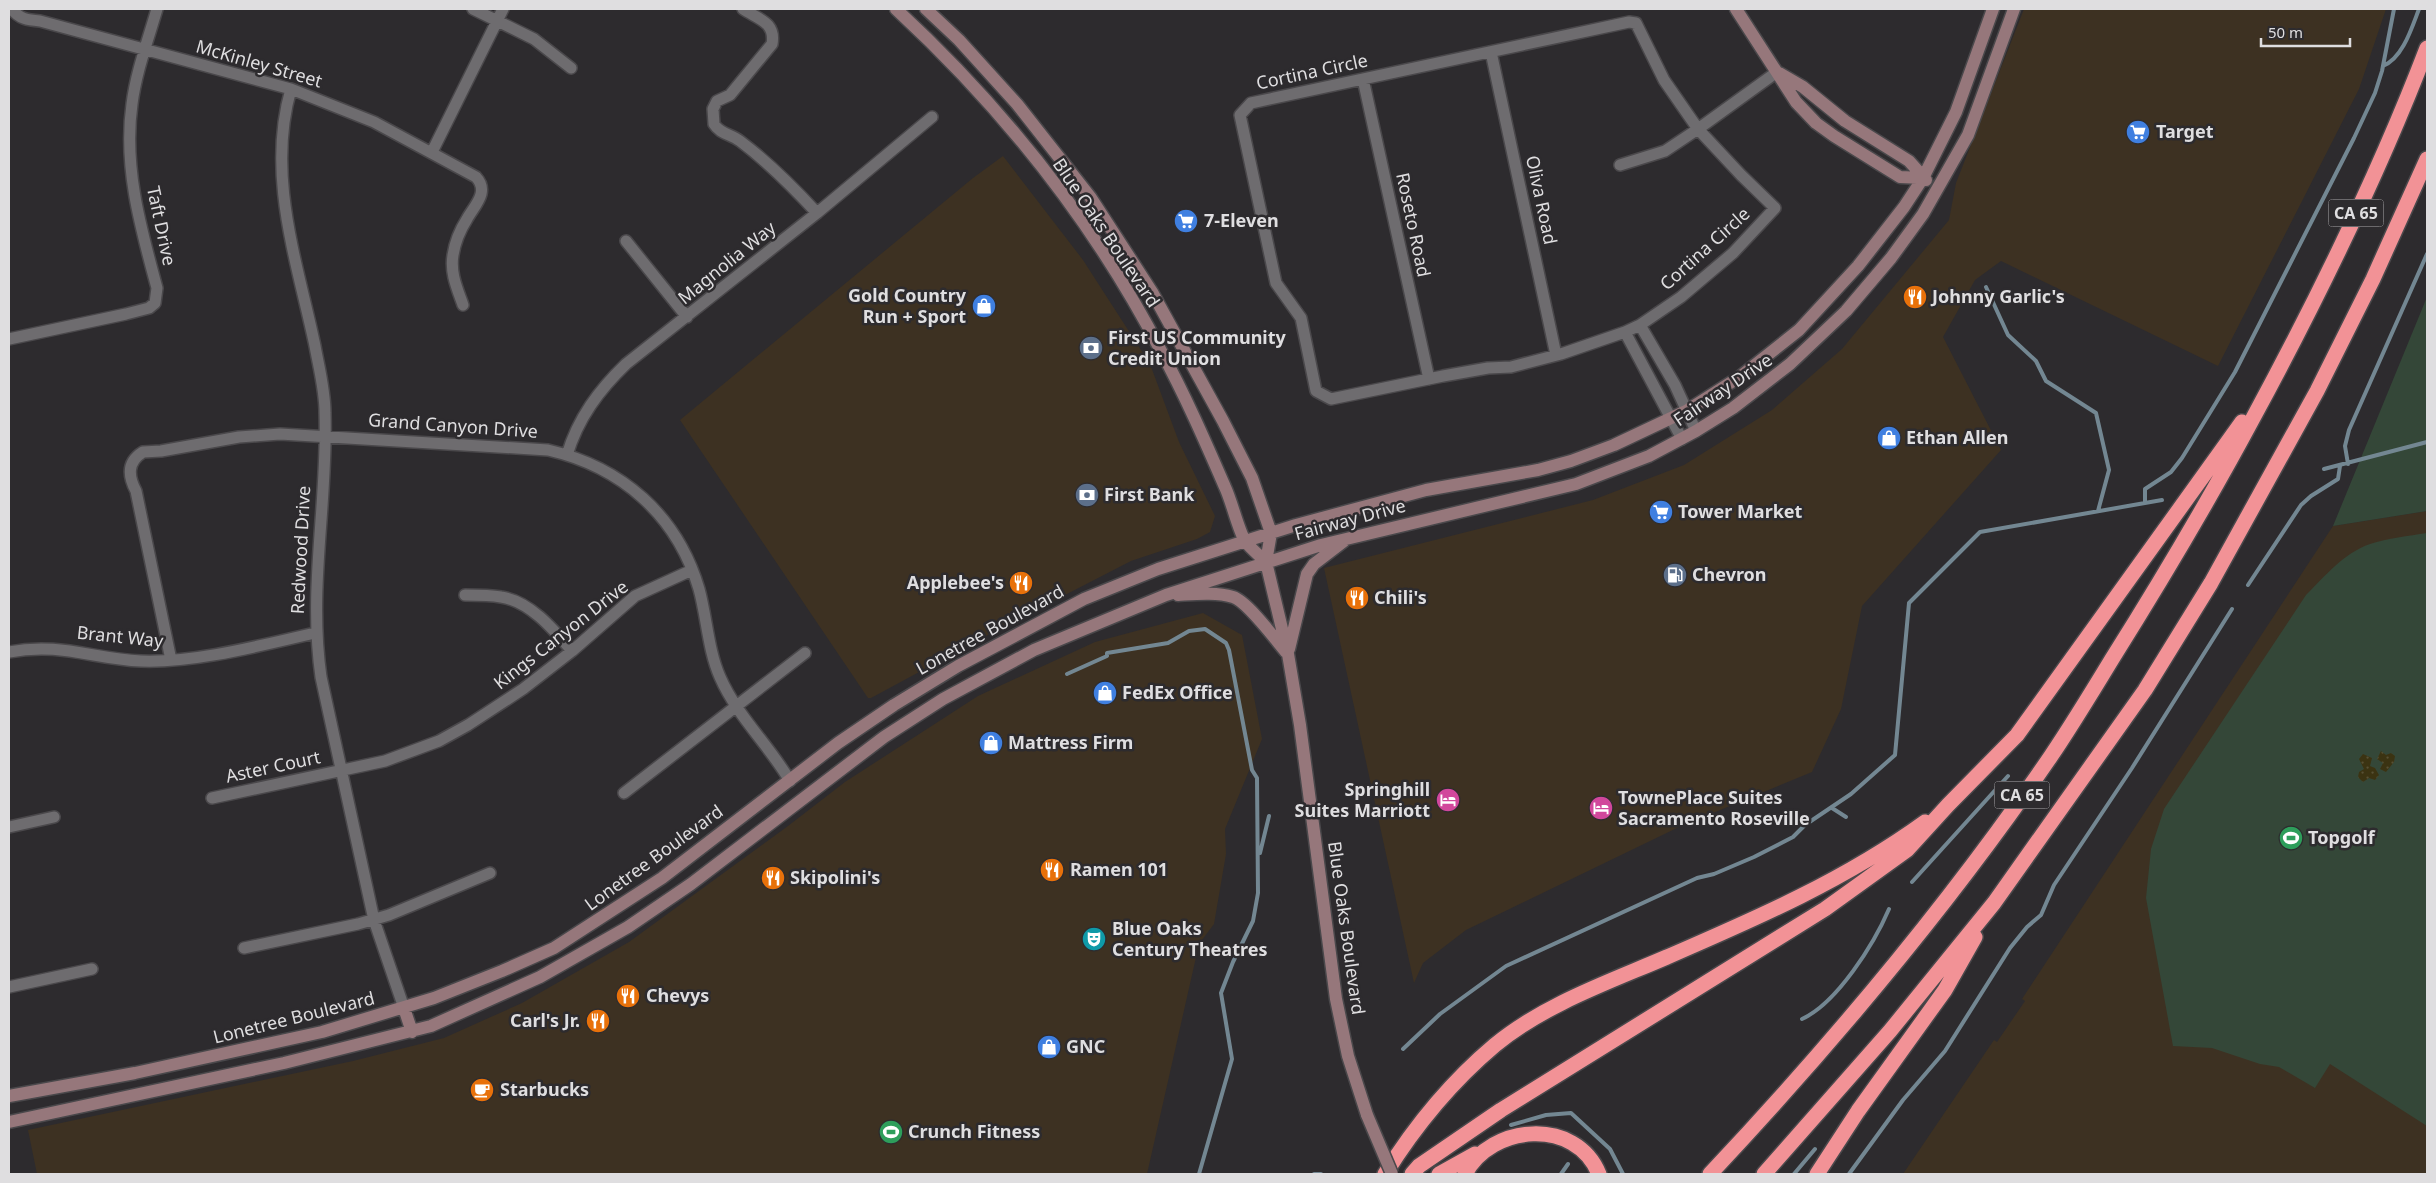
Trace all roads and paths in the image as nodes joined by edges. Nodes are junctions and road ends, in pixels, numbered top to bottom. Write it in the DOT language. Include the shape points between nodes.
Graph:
graph roads {
  1 [pos="12,9"];
  2 [pos="157,9"];
  3 [pos="473,9"];
  4 [pos="503,9"];
  5 [pos="743,9"];
  6 [pos="896,9"];
  7 [pos="926,9"];
  8 [pos="1736,9"];
  9 [pos="1993,9"];
  10 [pos="2014,9"];
  11 [pos="498,21"];
  12 [pos="2427,48"];
  13 [pos="145,50"];
  14 [pos="1491,52"];
  15 [pos="571,68"];
  16 [pos="1777,72"];
  17 [pos="1363,79"];
  18 [pos="291,89"];
  19 [pos="932,117"];
  20 [pos="1698,129"];
  21 [pos="432,152"];
  22 [pos="2427,159"];
  23 [pos="1620,165"];
  24 [pos="1923,178"];
  25 [pos="1939,188"];
  26 [pos="816,213"];
  27 [pos="626,241"];
  28 [pos="464,305"];
  29 [pos="687,317"];
  30 [pos="1640,325"];
  31 [pos="1625,332"];
  32 [pos="9,339"];
  33 [pos="1556,356"];
  34 [pos="2276,375"];
  35 [pos="1429,379"];
  36 [pos="1686,411"];
  37 [pos="1671,419"];
  38 [pos="1696,432"];
  39 [pos="325,436"];
  40 [pos="1682,439"];
  41 [pos="567,455"];
  42 [pos="1271,532"];
  43 [pos="1347,539"];
  44 [pos="1245,541"];
  45 [pos="1266,562"];
  46 [pos="692,570"];
  47 [pos="465,595"];
  48 [pos="1166,595"];
  49 [pos="315,634"];
  50 [pos="572,651"];
  51 [pos="9,652"];
  52 [pos="805,653"];
  53 [pos="1288,654"];
  54 [pos="171,660"];
  55 [pos="736,706"];
  56 [pos="341,770"];
  57 [pos="790,781"];
  58 [pos="624,793"];
  59 [pos="804,797"];
  60 [pos="212,798"];
  61 [pos="1948,805"];
  62 [pos="54,817"];
  63 [pos="9,826"];
  64 [pos="490,873"];
  65 [pos="1994,903"];
  66 [pos="374,920"];
  67 [pos="244,948"];
  68 [pos="92,969"];
  69 [pos="9,986"];
  70 [pos="404,1008"];
  71 [pos="412,1032"];
  72 [pos="9,1096"];
  73 [pos="9,1122"];
  74 [pos="1485,1148"];
  75 [pos="1385,1174"];
  76 [pos="1392,1174"];
  77 [pos="1412,1174"];
  78 [pos="1439,1174"];
  79 [pos="1465,1174"];
  80 [pos="1599,1174"];
  81 [pos="1710,1174"];
  82 [pos="1764,1174"];
  83 [pos="1817,1174"];
  1 -- 13 [label="street, McKinley Street" via="24,18"];
  2 -- 13 [label="street, Taft Drive"];
  3 -- 11 [label="street"];
  4 -- 11 [label="street"];
  5 -- 26 [label="street" via="770,27 772,44 730,95 717,101 713,109 714,124 777,171"];
  6 -- 44 [label="main road, Blue Oaks Boulevard" via="1001,117 1052,179 1107,259 1178,384 1226,488"];
  7 -- 42 [label="main road, Blue Oaks Boulevard" via="1017,104 1069,168 1113,230 1152,292 1236,446"];
  8 -- 16 [label="main road"];
  9 -- 24 [label="main road, Fairway Drive" via="1966,90"];
  10 -- 25 [label="main road, Fairway Drive" via="1968,135"];
  11 -- 15 [label="street" via="534,39"];
  11 -- 21 [label="street"];
  12 -- 34 [label="highway, CA 65" via="2334,262"];
  13 -- 18 [label="street, McKinley Street"];
  13 -- 32 [label="street, Taft Drive" via="132,103 130,153 133,184 157,288 155,304 143,310"];
  14 -- 17 [label="street, Cortina Circle"];
  14 -- 20 [label="street, Cortina Circle" via="1636,23 1664,80"];
  14 -- 33 [label="street, Oliva Road"];
  16 -- 20 [label="street"];
  16 -- 24 [label="main road" via="1803,87 1845,121 1909,161"];
  16 -- 24 [label="main road" via="1796,102 1834,136 1900,177"];
  17 -- 35 [label="street, Roseto Road"];
  17 -- 35 [label="street, Cortina Circle" via="1251,103 1240,115 1276,283 1301,318 1316,391 1331,399"];
  18 -- 21 [label="street, McKinley Street" via="346,110"];
  18 -- 39 [label="street, Redwood Drive" via="280,149 281,186 321,375"];
  19 -- 26 [label="street, Magnolia Way"];
  20 -- 23 [label="street" via="1665,151"];
  20 -- 30 [label="street, Cortina Circle" via="1775,208 1733,253 1681,297"];
  21 -- 28 [label="street, McKinley Street" via="476,177 482,188 480,200 463,226 453,255 454,282"];
  22 -- 65 [label="highway, CA 65" via="2374,279 2317,391 2211,583 2145,690"];
  24 -- 25 [label="main road"];
  24 -- 36 [label="main road, Fairway Drive" via="1858,266 1799,330 1741,376"];
  25 -- 38 [label="main road, Fairway Drive" via="1877,276 1821,336 1766,383"];
  26 -- 29 [label="street, Magnolia Way"];
  27 -- 29 [label="street"];
  29 -- 41 [label="street, Magnolia Way" via="626,364 601,390 579,423"];
  30 -- 31 [label="street, Cortina Circle"];
  30 -- 36 [label="street"];
  31 -- 33 [label="street, Cortina Circle"];
  31 -- 37 [label="street"];
  33 -- 35 [label="street, Cortina Circle" via="1510,367"];
  34 -- 61 [label="highway" via="2017,735"];
  34 -- 81 [label="highway, CA 65" via="2174,561 2052,755 1933,916 1866,1000"];
  36 -- 37 [label="main road, Fairway Drive"];
  36 -- 38 [label="street"];
  37 -- 40 [label="street"];
  37 -- 42 [label="main road, Fairway Drive" via="1590,455 1553,466 1426,490"];
  38 -- 40 [label="main road, Fairway Drive"];
  39 -- 41 [label="street, Grand Canyon Drive" via="508,447"];
  39 -- 49 [label="street, Redwood Drive"];
  39 -- 54 [label="street, Grand Canyon Drive" via="280,434 239,437 146,451 134,460 130,475"];
  40 -- 43 [label="main road, Fairway Drive" via="1649,456 1576,484"];
  41 -- 46 [label="street, Grand Canyon Drive" via="611,473 642,497 670,528"];
  42 -- 44 [label="main road, Lonetree Boulevard"];
  42 -- 45 [label="main road, Blue Oaks Boulevard"];
  43 -- 45 [label="main road, Fairway Drive"];
  43 -- 53 [label="main road" via="1306,574"];
  44 -- 45 [label="main road, Blue Oaks Boulevard"];
  44 -- 57 [label="main road, Lonetree Boulevard" via="1158,569 1057,612 894,705"];
  45 -- 48 [label="main road, Lonetree Boulevard"];
  45 -- 53 [label="main road, Blue Oaks Boulevard"];
  46 -- 50 [label="street, Kings Canyon Drive" via="635,596"];
  46 -- 55 [label="street, Grand Canyon Drive" via="715,662"];
  47 -- 50 [label="street" via="501,596 522,605 542,620"];
  48 -- 53 [label="main road" via="1219,594 1234,597 1247,606"];
  48 -- 59 [label="main road, Lonetree Boulevard" via="994,670 884,737"];
  49 -- 54 [label="street, Brant Way"];
  49 -- 56 [label="street, Redwood Drive" via="320,677"];
  50 -- 56 [label="street, Kings Canyon Drive" via="524,689 468,726 401,756"];
  51 -- 54 [label="street, Brant Way" via="51,648 120,659"];
  52 -- 55 [label="street"];
  53 -- 76 [label="main road, Blue Oaks Boulevard, bridge" via="1309,780 1336,999 1348,1056 1367,1115"];
  55 -- 57 [label="street, Grand Canyon Drive"];
  55 -- 58 [label="street"];
  56 -- 60 [label="street, Aster Court"];
  56 -- 66 [label="street, Redwood Drive"];
  57 -- 59 [label="main road"];
  57 -- 70 [label="main road, Lonetree Boulevard" via="662,878 554,948 451,992"];
  59 -- 71 [label="main road, Lonetree Boulevard" via="691,884 594,948 540,977"];
  61 -- 75 [label="highway" via="1895,843 1816,890 1599,986 1529,1022 1496,1044 1443,1095"];
  61 -- 77 [label="highway" via="1907,850 1826,909 1501,1110"];
  62 -- 63 [label="street"];
  64 -- 66 [label="street"];
  65 -- 82 [label="highway, CA 65" via="1890,1031"];
  65 -- 83 [label="highway" via="1946,990 1858,1111"];
  66 -- 67 [label="street"];
  66 -- 70 [label="street, Redwood Drive"];
  68 -- 69 [label="street"];
  70 -- 71 [label="main road"];
  70 -- 72 [label="main road, Lonetree Boulevard" via="322,1032 135,1073"];
  71 -- 73 [label="main road, Lonetree Boulevard"];
  74 -- 78 [label="highway"];
  74 -- 79 [label="highway" via="1470,1163"];
  74 -- 80 [label="highway" via="1518,1135 1540,1134 1561,1138 1580,1150"];
}
